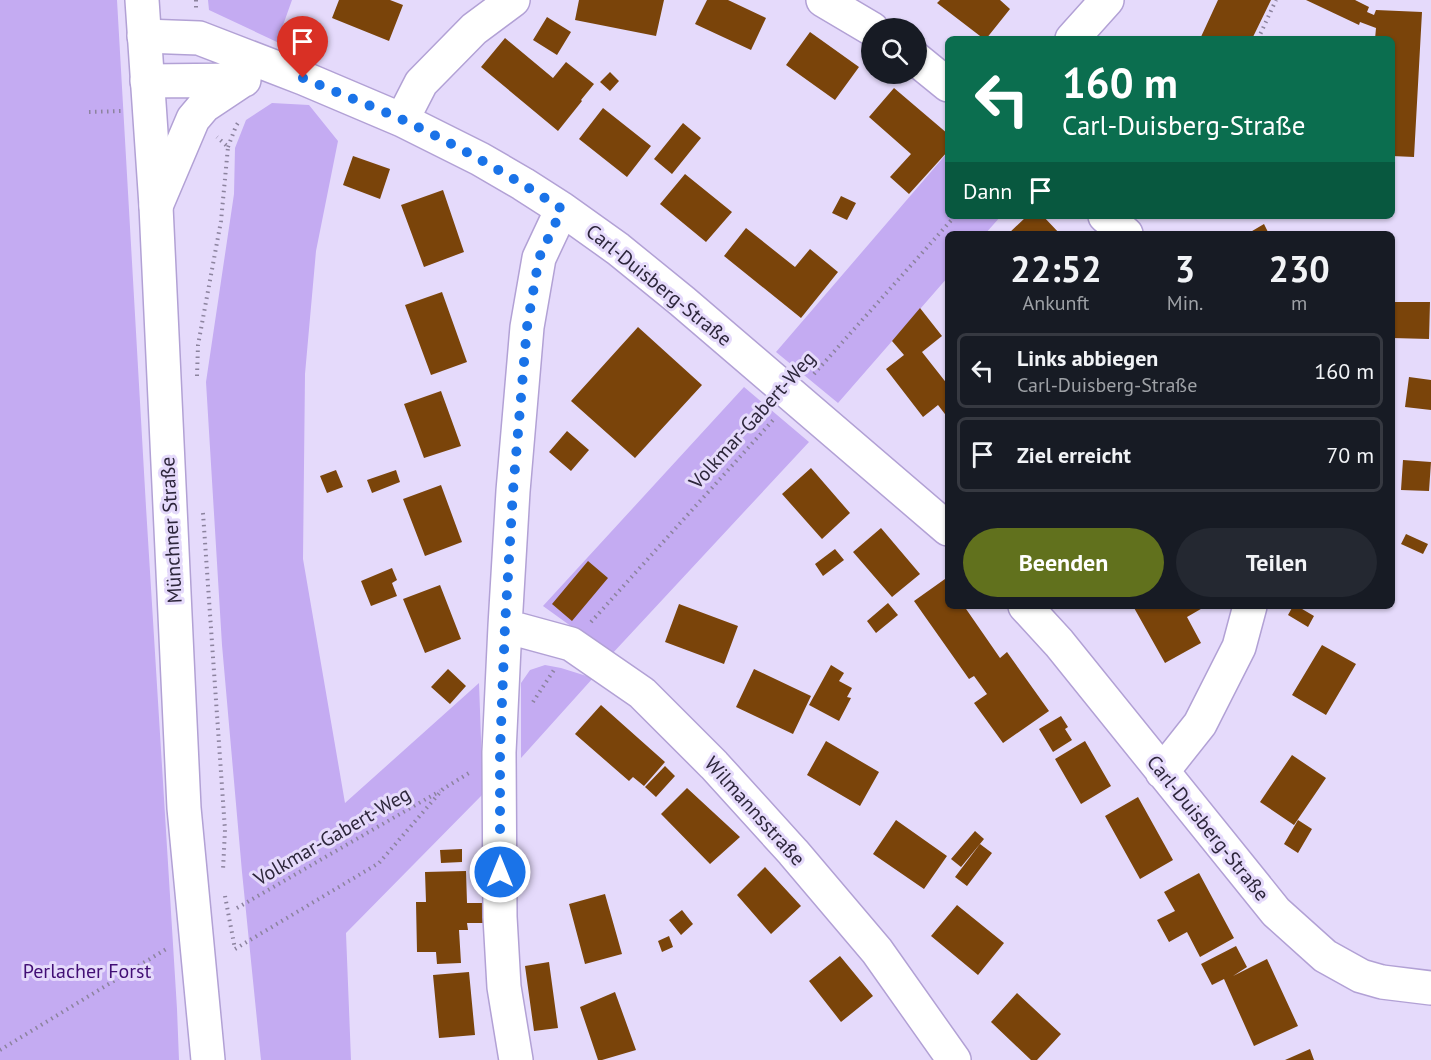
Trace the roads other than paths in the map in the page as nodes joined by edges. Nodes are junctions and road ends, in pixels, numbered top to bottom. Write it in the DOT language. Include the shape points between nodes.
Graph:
graph roads {
  1 [pos="141,0"];
  2 [pos="513,0"];
  3 [pos="823,0"];
  4 [pos="1107,0"];
  5 [pos="861,22"];
  6 [pos="144,36"];
  7 [pos="1075,36"];
  8 [pos="927,68"];
  9 [pos="303,78"];
  10 [pos="243,80"];
  11 [pos="147,81"];
  12 [pos="945,83"];
  13 [pos="402,120"];
  14 [pos="156,206"];
  15 [pos="562,209"];
  16 [pos="1108,219"];
  17 [pos="1122,231"];
  18 [pos="945,526"];
  19 [pos="1028,609"];
  20 [pos="1249,609"];
  21 [pos="505,626"];
  22 [pos="1162,772"];
  23 [pos="1431,988"];
  24 [pos="208,1060"];
  25 [pos="516,1060"];
  26 [pos="954,1060"];
  1 -- 6 [label="street, Münchner Straße"];
  2 -- 13 [label="street" via="474,29 421,83"];
  3 -- 5 [label="street"];
  4 -- 7 [label="street"];
  6 -- 9 [label="street, Carl-Duisberg-Straße" via="199,38"];
  6 -- 11 [label="street, Münchner Straße"];
  8 -- 12 [label="street"];
  9 -- 10 [label="street, Carl-Duisberg-Straße"];
  9 -- 13 [label="street, Carl-Duisberg-Straße"];
  10 -- 11 [label="street, Carl-Duisberg-Straße"];
  10 -- 14 [label="street" via="204,106 193,119"];
  11 -- 14 [label="street, Münchner Straße"];
  13 -- 15 [label="street, Carl-Duisberg-Straße" via="480,159"];
  14 -- 24 [label="street, Münchner Straße" via="184,808"];
  15 -- 18 [label="street, Carl-Duisberg-Straße" via="673,294"];
  15 -- 21 [label="street" via="539,258 527,327"];
  16 -- 17 [label="street"];
  19 -- 22 [label="street, Carl-Duisberg-Straße"];
  20 -- 22 [label="street" via="1239,647 1200,724"];
  21 -- 25 [label="street" via="500,917 504,987"];
  21 -- 26 [label="street, Wilmannsstraße" via="571,644 642,693 793,852 877,951"];
  22 -- 23 [label="street, Carl-Duisberg-Straße" via="1276,912 1325,956 1360,975 1383,982"];
}
